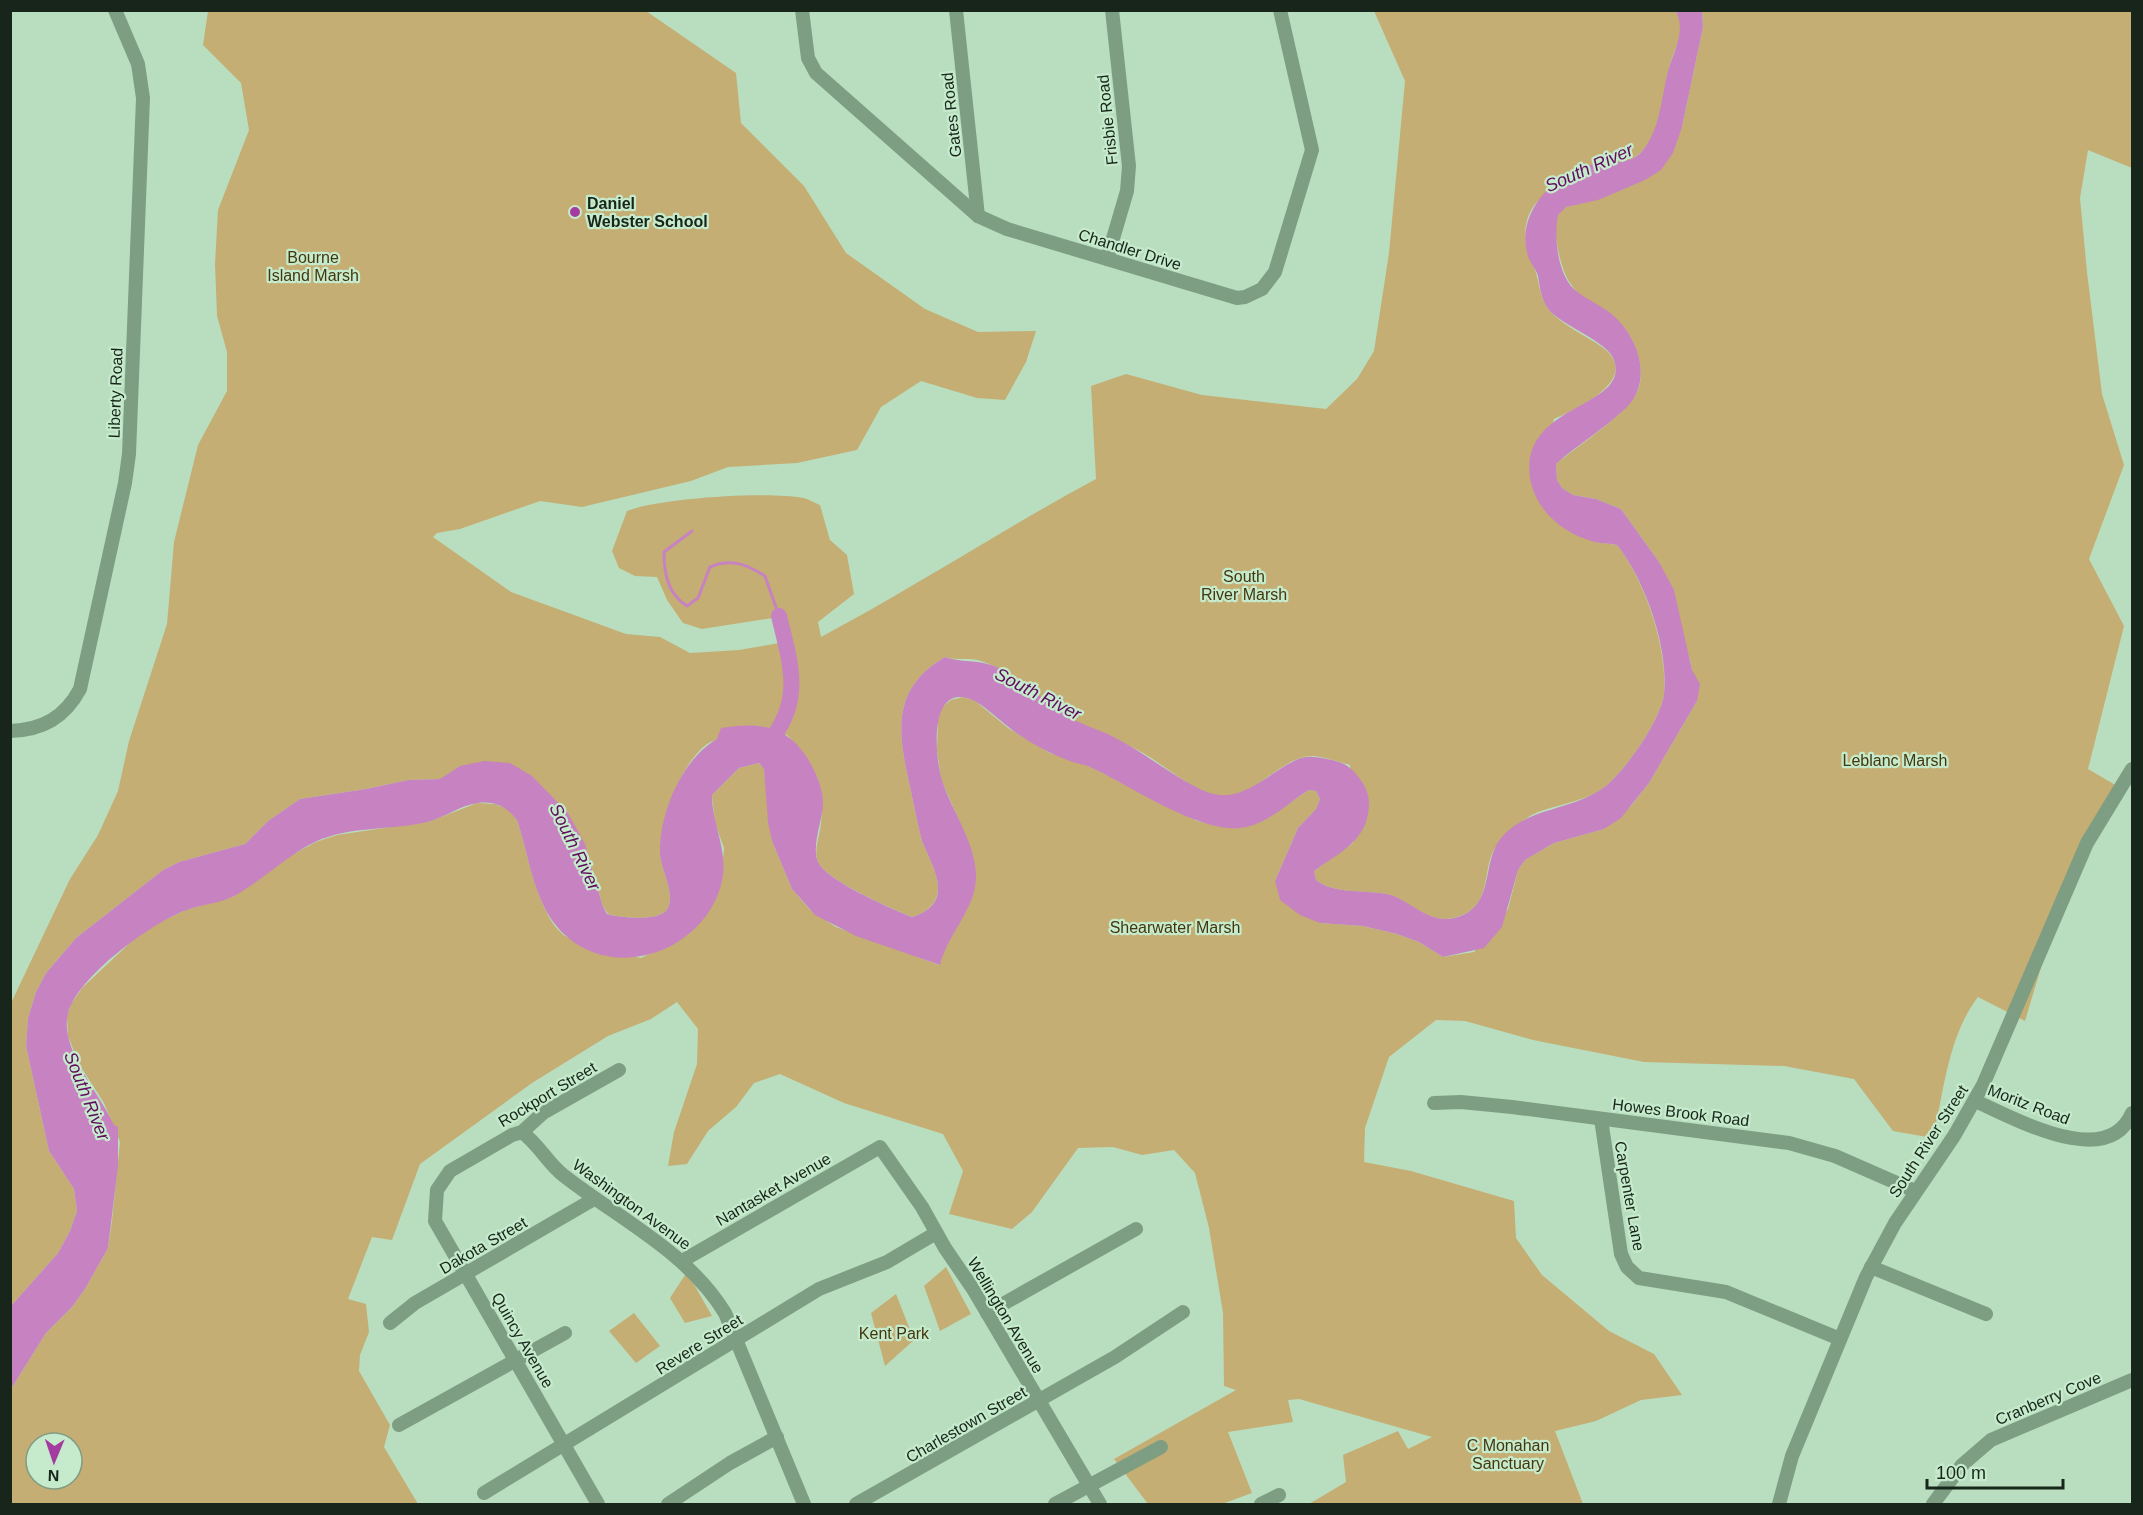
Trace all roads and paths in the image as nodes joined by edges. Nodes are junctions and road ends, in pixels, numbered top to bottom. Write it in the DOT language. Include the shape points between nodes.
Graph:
graph roads {
  1 [pos="116,10"];
  2 [pos="802,10"];
  3 [pos="956,10"];
  4 [pos="1112,10"];
  5 [pos="1280,10"];
  6 [pos="978,216"];
  7 [pos="1107,259"];
  8 [pos="10,731"];
  9 [pos="2133,769"];
  10 [pos="619,1070"];
  11 [pos="1975,1101"];
  12 [pos="1434,1102"];
  13 [pos="2133,1113"];
  14 [pos="1601,1119"];
  15 [pos="522,1132"];
  16 [pos="880,1147"];
  17 [pos="438,1189"];
  18 [pos="1915,1191"];
  19 [pos="594,1200"];
  20 [pos="1136,1229"];
  21 [pos="936,1233"];
  22 [pos="682,1261"];
  23 [pos="1871,1267"];
  24 [pos="465,1274"];
  25 [pos="1183,1312"];
  26 [pos="987,1314"];
  27 [pos="1986,1314"];
  28 [pos="390,1323"];
  29 [pos="565,1333"];
  30 [pos="736,1340"];
  31 [pos="1840,1340"];
  32 [pos="515,1360"];
  33 [pos="2133,1380"];
  34 [pos="1039,1400"];
  35 [pos="399,1425"];
  36 [pos="777,1437"];
  37 [pos="564,1444"];
  38 [pos="1161,1447"];
  39 [pos="1089,1486"];
  40 [pos="484,1493"];
  41 [pos="1279,1495"];
  42 [pos="598,1504"];
  43 [pos="668,1504"];
  44 [pos="804,1504"];
  45 [pos="856,1504"];
  46 [pos="1055,1504"];
  47 [pos="1100,1504"];
  48 [pos="1261,1504"];
  49 [pos="1779,1504"];
  50 [pos="1933,1504"];
  1 -- 8 [label="street, Liberty Road" via="138,64 143,98 125,483 80,689 72,704 50,723"];
  2 -- 6 [label="street, Chandler Drive" via="808,58 816,73"];
  3 -- 6 [label="street, Gates Road"];
  4 -- 7 [label="street, Frisbie Road" via="1130,166 1127,191"];
  5 -- 7 [label="street, Chandler Drive" via="1312,150 1283,252 1271,279 1262,289 1237,298"];
  6 -- 7 [label="street, Chandler Drive" via="1000,227"];
  9 -- 11 [label="street, South River Street" via="2087,843"];
  10 -- 15 [label="street, Rockport Street" via="543,1113"];
  11 -- 13 [label="street, Moritz Road" via="2041,1130 2083,1139 2114,1134"];
  11 -- 18 [label="street, South River Street"];
  12 -- 14 [label="street, Howes Brook Road" via="1461,1101"];
  14 -- 18 [label="street, Howes Brook Road" via="1789,1143 1836,1156"];
  14 -- 31 [label="street, Carpenter Lane" via="1621,1254 1632,1273 1649,1280 1726,1292"];
  15 -- 17 [label="street, Rockport Street" via="457,1165"];
  15 -- 19 [label="street, Washington Avenue" via="543,1150 552,1166"];
  16 -- 21 [label="street, Wellington Avenue"];
  16 -- 22 [label="street, Nantasket Avenue"];
  17 -- 24 [label="street, Quincy Avenue" via="435,1221"];
  18 -- 23 [label="street, South River Street"];
  19 -- 22 [label="street, Washington Avenue"];
  19 -- 24 [label="street, Dakota Street"];
  20 -- 26 [label="street"];
  21 -- 26 [label="street, Wellington Avenue"];
  21 -- 30 [label="street, Revere Street" via="887,1262 819,1289"];
  22 -- 30 [label="street, Washington Avenue" via="717,1301"];
  23 -- 27 [label="street"];
  23 -- 31 [label="street, South River Street"];
  24 -- 28 [label="street, Dakota Street" via="415,1303"];
  24 -- 32 [label="street, Quincy Avenue"];
  25 -- 34 [label="street, Charlestown Street" via="1122,1353"];
  26 -- 34 [label="street, Wellington Avenue"];
  29 -- 32 [label="street"];
  30 -- 36 [label="street, Washington Avenue"];
  30 -- 37 [label="street, Revere Street"];
  31 -- 49 [label="street, South River Street" via="1792,1456"];
  32 -- 35 [label="street"];
  32 -- 37 [label="street, Quincy Avenue"];
  33 -- 50 [label="street, Cranberry Cove" via="1991,1440 1962,1465"];
  34 -- 39 [label="street, Wellington Avenue"];
  34 -- 45 [label="street, Charlestown Street"];
  36 -- 43 [label="street"];
  36 -- 44 [label="street, Washington Avenue"];
  37 -- 40 [label="street, Revere Street"];
  37 -- 42 [label="street, Quincy Avenue"];
  38 -- 39 [label="street"];
  39 -- 46 [label="street"];
  39 -- 47 [label="street, Wellington Avenue"];
  41 -- 48 [label="street"];
}
